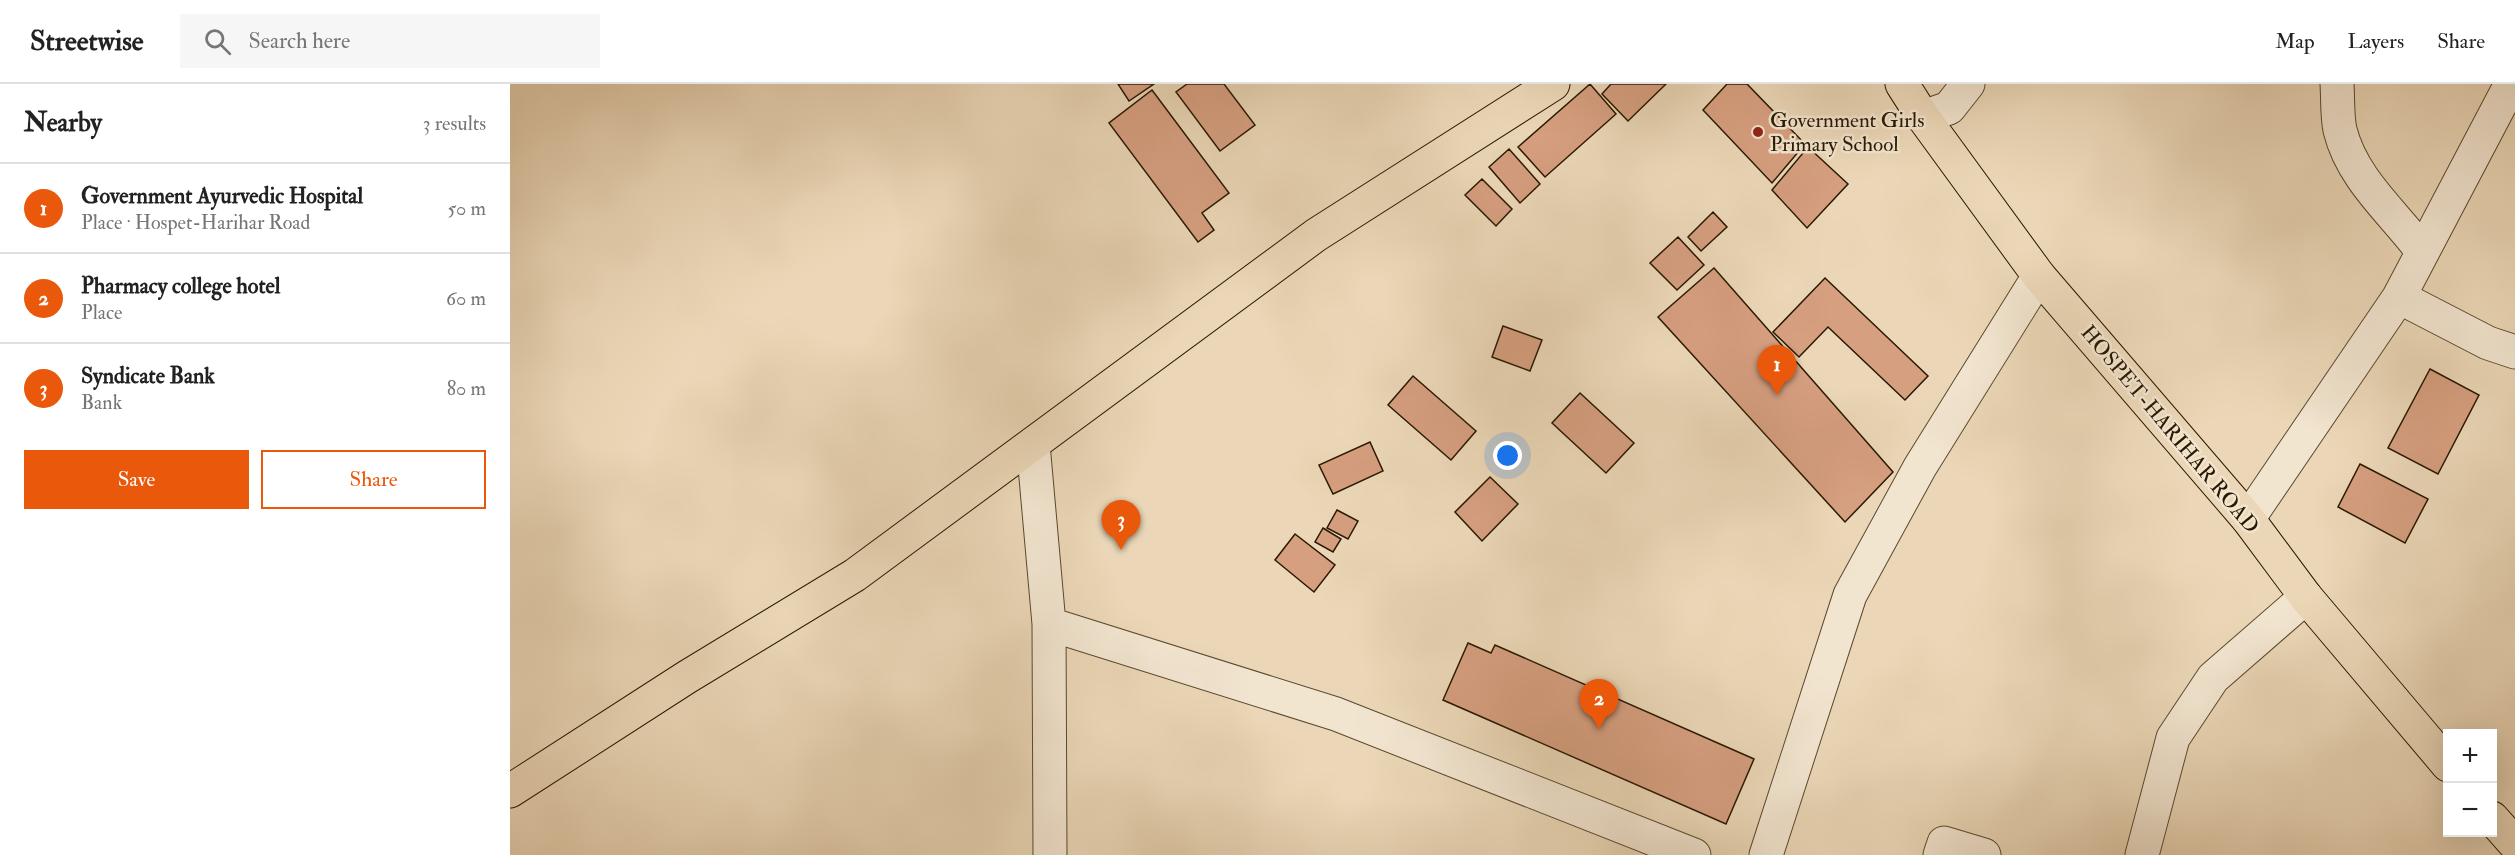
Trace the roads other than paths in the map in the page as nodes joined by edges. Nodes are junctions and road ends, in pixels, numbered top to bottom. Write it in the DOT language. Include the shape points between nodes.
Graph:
graph roads {
  1 [pos="1552,84"];
  2 [pos="1902,84"];
  3 [pos="1968,84"];
  4 [pos="2337,84"];
  5 [pos="2511,84"];
  6 [pos="1923,117"];
  7 [pos="2422,252"];
  8 [pos="2039,276"];
  9 [pos="2399,297"];
  10 [pos="2515,352"];
  11 [pos="1033,444"];
  12 [pos="2248,519"];
  13 [pos="2306,597"];
  14 [pos="1049,624"];
  15 [pos="2443,759"];
  16 [pos="510,791"];
  17 [pos="2497,823"];
  18 [pos="2515,844"];
  19 [pos="1050,855"];
  20 [pos="1694,855"];
  21 [pos="1766,855"];
  22 [pos="1940,855"];
  23 [pos="1984,855"];
  24 [pos="2142,855"];
  1 -- 11 [label="main road" via="1317,235"];
  2 -- 6 [label="main road, HOSPET-HARIHAR ROAD"];
  3 -- 6 [label="street" via="1949,108"];
  4 -- 7 [label="street" via="2340,130 2357,173"];
  5 -- 7 [label="street"];
  6 -- 8 [label="main road, HOSPET-HARIHAR ROAD"];
  7 -- 9 [label="street"];
  8 -- 12 [label="main road, HOSPET-HARIHAR ROAD"];
  8 -- 21 [label="street" via="1920,467 1850,595"];
  9 -- 10 [label="street" via="2488,343"];
  9 -- 12 [label="street"];
  11 -- 14 [label="street"];
  11 -- 16 [label="main road" via="855,575"];
  12 -- 13 [label="main road, HOSPET-HARIHAR ROAD"];
  13 -- 15 [label="main road, HOSPET-HARIHAR ROAD"];
  13 -- 24 [label="street" via="2213,678 2173,738"];
  14 -- 19 [label="street"];
  14 -- 20 [label="street" via="1336,714"];
  17 -- 18 [label="main road"];
  22 -- 23 [label="street" via="1944,843"];
}
